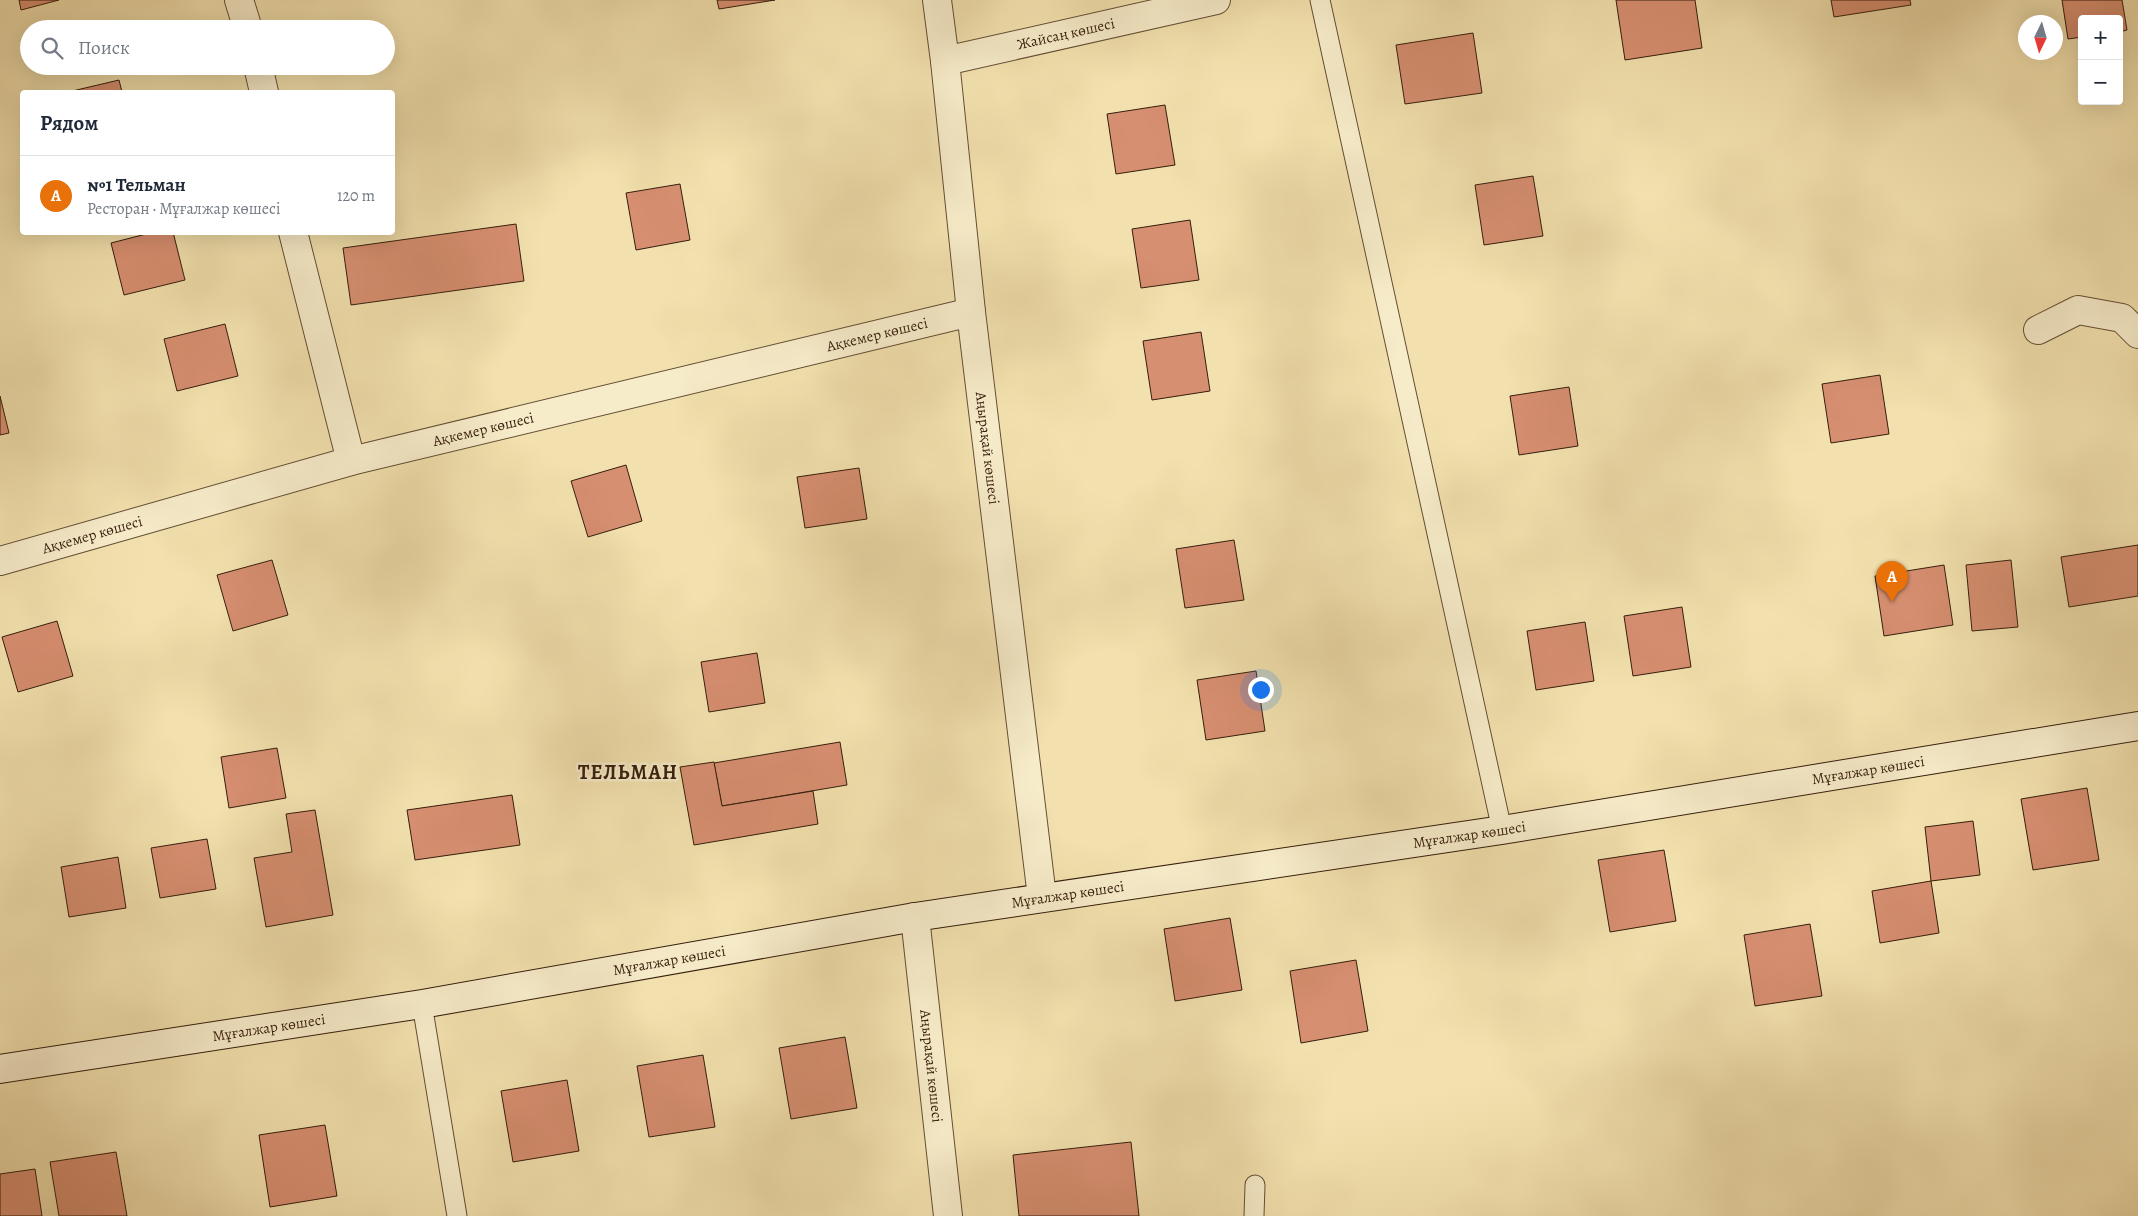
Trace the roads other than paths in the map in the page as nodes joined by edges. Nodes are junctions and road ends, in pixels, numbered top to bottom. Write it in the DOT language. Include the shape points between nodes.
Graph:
graph roads {
  1 [pos="239,0"];
  2 [pos="937,0"];
  3 [pos="1216,0"];
  4 [pos="1320,0"];
  5 [pos="245,20"];
  6 [pos="945,61"];
  7 [pos="260,75"];
  8 [pos="264,90"];
  9 [pos="294,235"];
  10 [pos="971,312"];
  11 [pos="2038,330"];
  12 [pos="2138,334"];
  13 [pos="351,461"];
  14 [pos="0,561"];
  15 [pos="2138,726"];
  16 [pos="1502,830"];
  17 [pos="1042,897"];
  18 [pos="915,917"];
  19 [pos="422,1004"];
  20 [pos="0,1069"];
  21 [pos="1255,1186"];
  22 [pos="457,1216"];
  23 [pos="948,1216"];
  24 [pos="1254,1216"];
  1 -- 5 [label="street"];
  2 -- 6 [label="street, Аңырақай көшесі"];
  3 -- 6 [label="street, Жайсаң көшесі"];
  4 -- 16 [label="lane"];
  6 -- 10 [label="street, Аңырақай көшесі"];
  7 -- 8 [label="street"];
  9 -- 13 [label="street"];
  10 -- 13 [label="street, Ақкемер көшесі"];
  10 -- 17 [label="street, Аңырақай көшесі"];
  11 -- 12 [label="street" via="2078,310 2122,318"];
  13 -- 14 [label="street, Ақкемер көшесі"];
  15 -- 16 [label="street, Мұғалжар көшесі"];
  16 -- 17 [label="street, Мұғалжар көшесі"];
  17 -- 18 [label="street, Мұғалжар көшесі"];
  18 -- 19 [label="street, Мұғалжар көшесі"];
  18 -- 23 [label="street, Аңырақай көшесі"];
  19 -- 20 [label="street, Мұғалжар көшесі"];
  19 -- 22 [label="lane"];
  21 -- 24 [label="lane"];
}
